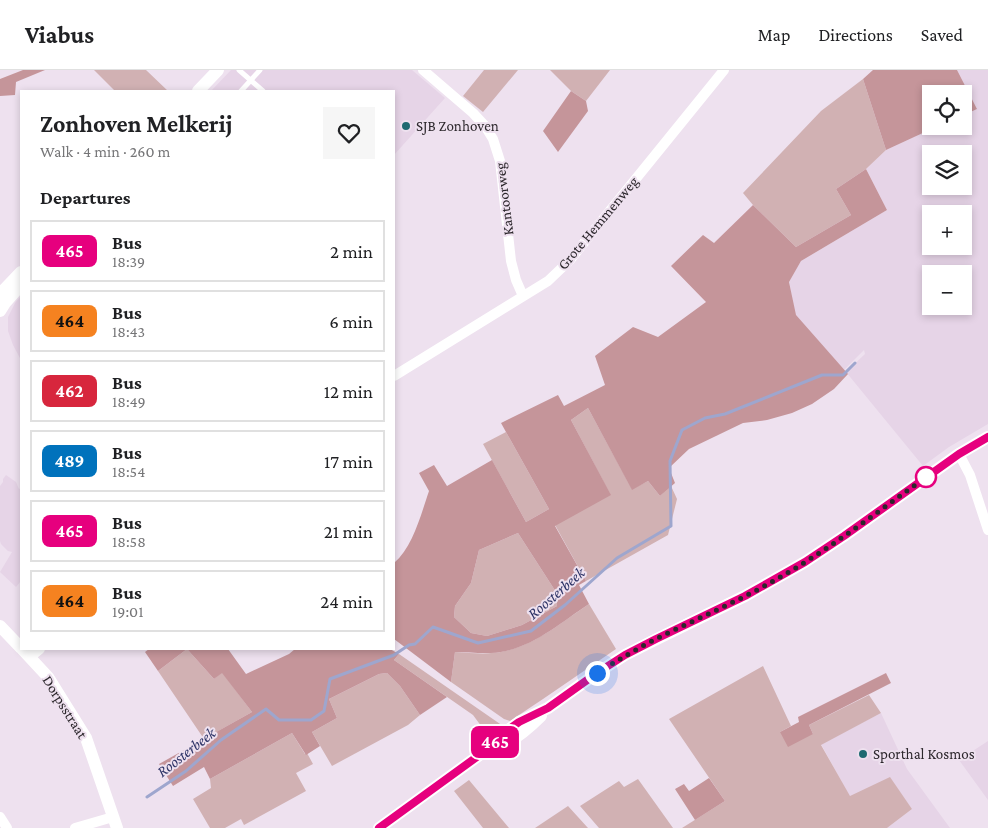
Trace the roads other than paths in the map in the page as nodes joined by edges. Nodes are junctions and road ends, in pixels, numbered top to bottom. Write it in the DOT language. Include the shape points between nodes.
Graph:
graph roads {
  1 [pos="218,70"];
  2 [pos="239,70"];
  3 [pos="260,70"];
  4 [pos="423,70"];
  5 [pos="724,70"];
  6 [pos="251,80"];
  7 [pos="199,90"];
  8 [pos="242,90"];
  9 [pos="262,90"];
  10 [pos="20,273"];
  11 [pos="20,286"];
  12 [pos="0,294"];
  13 [pos="523,296"];
  14 [pos="0,312"];
  15 [pos="395,375"];
  16 [pos="988,437"];
  17 [pos="959,454"];
  18 [pos="988,530"];
  19 [pos="0,626"];
  20 [pos="20,647"];
  21 [pos="24,651"];
  22 [pos="0,818"];
  23 [pos="115,822"];
  24 [pos="7,828"];
  25 [pos="75,828"];
  26 [pos="379,828"];
  1 -- 7 [label="street"];
  2 -- 6 [label="lane"];
  3 -- 6 [label="lane"];
  4 -- 13 [label="street, Kantoorweg" via="473,113 493,139 500,160 511,261"];
  5 -- 13 [label="street, Grote Hemmenweg" via="570,260 548,281"];
  6 -- 8 [label="lane"];
  6 -- 9 [label="lane"];
  10 -- 12 [label="street"];
  11 -- 14 [label="street"];
  13 -- 15 [label="street, Grote Hemmenweg"];
  16 -- 17 [label="street"];
  17 -- 18 [label="street" via="970,475"];
  17 -- 26 [label="street" via="805,562 745,596 625,655 597,673 548,708 518,736 485,751"];
  19 -- 20 [label="street, Dorpsstraat"];
  21 -- 23 [label="street, Dorpsstraat" via="48,677 86,738"];
  22 -- 24 [label="street"];
  23 -- 25 [label="street"];
}
